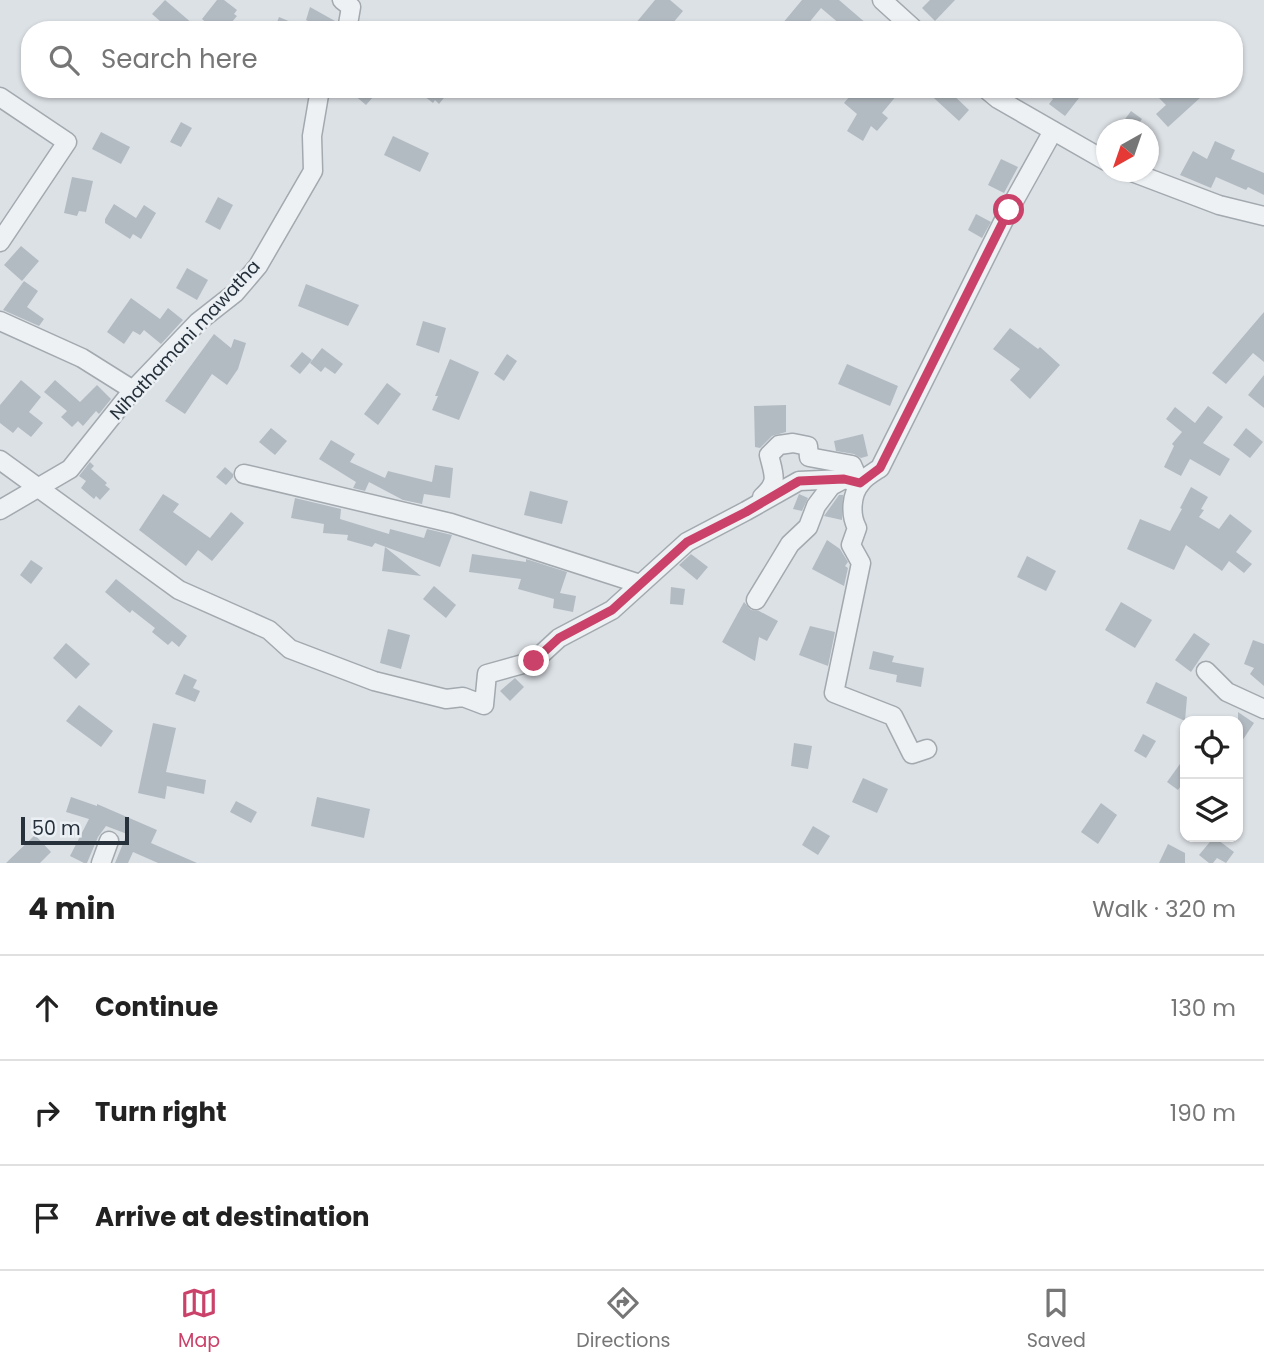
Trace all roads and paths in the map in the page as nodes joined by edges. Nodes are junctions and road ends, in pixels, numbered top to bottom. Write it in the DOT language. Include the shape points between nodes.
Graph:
graph roads {
  1 [pos="342,0"];
  2 [pos="882,0"];
  3 [pos="348,21"];
  4 [pos="905,21"];
  5 [pos="0,97"];
  6 [pos="318,98"];
  7 [pos="997,98"];
  8 [pos="1053,131"];
  9 [pos="1096,155"];
  10 [pos="1158,182"];
  11 [pos="1264,216"];
  12 [pos="0,242"];
  13 [pos="0,321"];
  14 [pos="133,390"];
  15 [pos="0,460"];
  16 [pos="244,474"];
  17 [pos="852,481"];
  18 [pos="39,487"];
  19 [pos="0,510"];
  20 [pos="746,512"];
  21 [pos="640,584"];
  22 [pos="756,600"];
  23 [pos="1206,671"];
  24 [pos="1264,709"];
  25 [pos="927,749"];
  26 [pos="109,841"];
  27 [pos="101,863"];
  1 -- 3 [label="street" via="351,6"];
  2 -- 4 [label="street"];
  5 -- 12 [label="street" via="67,142"];
  6 -- 14 [label="street, Nihathamani mawatha" via="312,136 313,171 258,265"];
  7 -- 8 [label="street"];
  8 -- 9 [label="street"];
  8 -- 17 [label="street" via="880,468"];
  10 -- 11 [label="street"];
  13 -- 14 [label="street" via="82,358"];
  14 -- 18 [label="street, Nihathamani mawatha" via="70,468"];
  15 -- 18 [label="street"];
  16 -- 21 [label="street" via="451,523"];
  17 -- 20 [label="street" via="799,481"];
  17 -- 20 [label="street" via="852,466 809,457 808,446 779,445 769,456 775,481 772,488"];
  17 -- 22 [label="street" via="831,486"];
  17 -- 25 [label="street" via="852,518 857,528 851,545 861,563 834,693 893,716 912,754"];
  18 -- 19 [label="street, Nihathamani mawatha"];
  18 -- 21 [label="street" via="179,590 269,630 290,649 374,681 446,699 463,697 484,705 487,674 534,661 559,638 612,610"];
  20 -- 21 [label="street" via="687,542"];
  23 -- 24 [label="street" via="1227,692"];
  26 -- 27 [label="street"];
}
